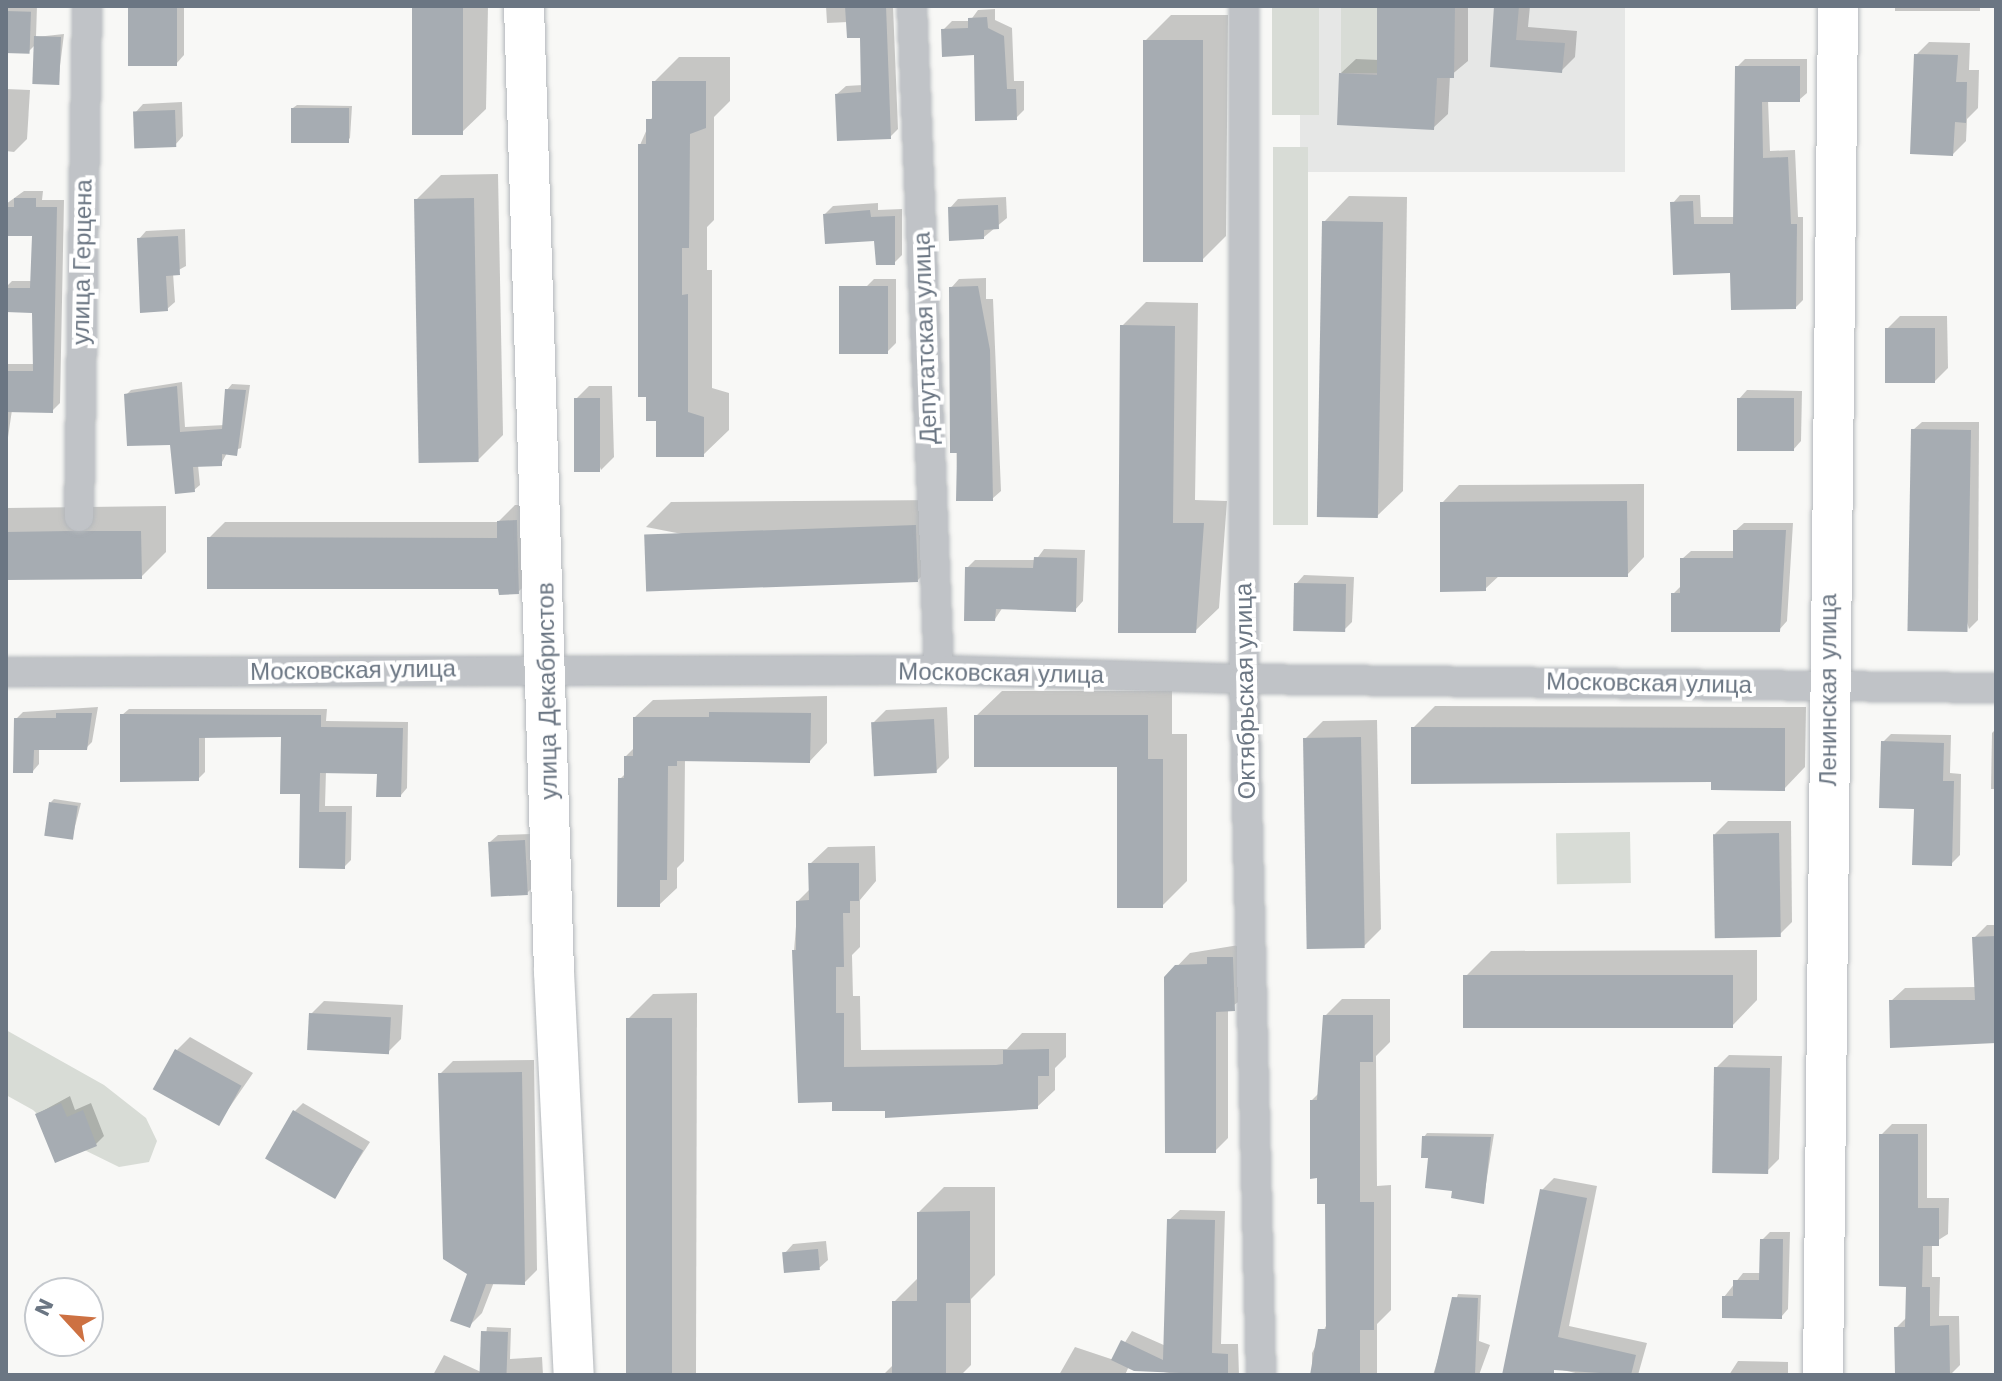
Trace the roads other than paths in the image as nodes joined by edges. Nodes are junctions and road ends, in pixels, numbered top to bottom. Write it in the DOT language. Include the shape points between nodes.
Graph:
graph roads {
  1 [pos="87,6"];
  2 [pos="524,6"];
  3 [pos="912,6"];
  4 [pos="1244,6"];
  5 [pos="1838,6"];
  6 [pos="79,517"];
  7 [pos="548,669"];
  8 [pos="939,670"];
  9 [pos="6,672"];
  10 [pos="1244,679"];
  11 [pos="1829,686"];
  12 [pos="1996,688"];
  13 [pos="574,1375"];
  14 [pos="1261,1375"];
  15 [pos="1823,1375"];
  1 -- 6 [label="street, улица Герцена"];
  2 -- 7 [label="street, улица Декабристов"];
  3 -- 8 [label="street, Депутатская улица"];
  4 -- 10 [label="street, Октябрьская улица"];
  5 -- 11 [label="street, Ленинская улица"];
  7 -- 8 [label="street, Московская улица"];
  7 -- 9 [label="street, Московская улица"];
  7 -- 13 [label="street, улица Декабристов" via="554,972"];
  8 -- 10 [label="street, Московская улица"];
  10 -- 11 [label="street, Московская улица"];
  10 -- 14 [label="street, Октябрьская улица"];
  11 -- 12 [label="street, Московская улица"];
  11 -- 15 [label="street, Ленинская улица"];
}
